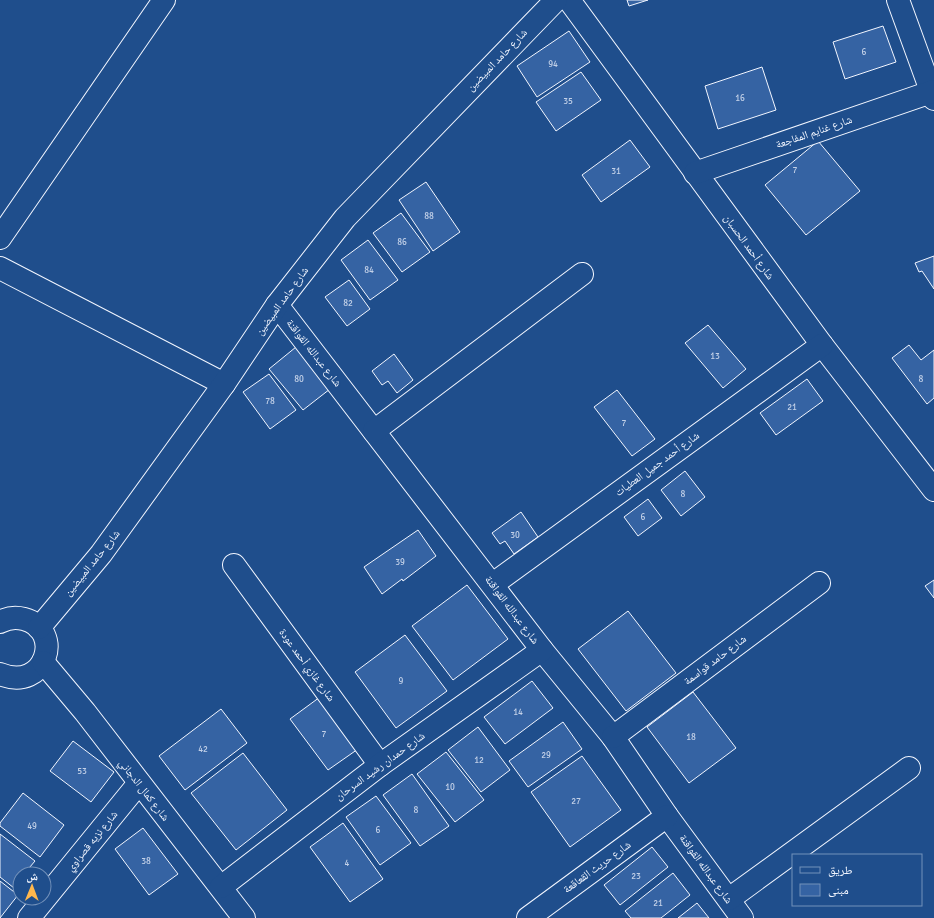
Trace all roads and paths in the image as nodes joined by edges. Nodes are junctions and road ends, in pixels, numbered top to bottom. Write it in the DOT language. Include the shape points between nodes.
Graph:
graph roads {
  1 [pos="164,0"];
  2 [pos="556,0"];
  3 [pos="569,0"];
  4 [pos="898,0"];
  5 [pos="933,94"];
  6 [pos="695,173"];
  7 [pos="0,238"];
  8 [pos="0,268"];
  9 [pos="582,274"];
  10 [pos="277,305"];
  11 [pos="822,345"];
  12 [pos="224,384"];
  13 [pos="374,431"];
  14 [pos="934,490"];
  15 [pos="234,565"];
  16 [pos="493,584"];
  17 [pos="819,584"];
  18 [pos="0,622"];
  19 [pos="39,628"];
  20 [pos="542,650"];
  21 [pos="43,662"];
  22 [pos="3,680"];
  23 [pos="613,737"];
  24 [pos="380,765"];
  25 [pos="909,768"];
  26 [pos="139,783"];
  27 [pos="667,816"];
  28 [pos="221,887"];
  29 [pos="729,899"];
  30 [pos="29,918"];
  31 [pos="244,918"];
  32 [pos="528,918"];
  33 [pos="742,918"];
  1 -- 7 [label="street"];
  2 -- 10 [label="street, شارع حامد المبيضين" via="354,208"];
  3 -- 6 [label="street, شارع أحمد الحسبان"];
  4 -- 5 [label="street"];
  5 -- 6 [label="street, شارع غنايم المفاجعة"];
  6 -- 11 [label="street, شارع أحمد الحسبان"];
  8 -- 12 [label="street"];
  9 -- 13 [label="street"];
  10 -- 12 [label="street, شارع حامد المبيضين"];
  10 -- 13 [label="street, شارع عبدالله القواقنة"];
  11 -- 14 [label="street, شارع أحمد الحسبان"];
  11 -- 16 [label="street, شارع أحمد جميل العطيات"];
  12 -- 19 [label="street, شارع حامد المبيضين" via="101,554"];
  13 -- 16 [label="street, شارع عبدالله القواقنة"];
  15 -- 24 [label="street, شارع غازي أحمد عودة"];
  16 -- 20 [label="street, شارع عبدالله القواقنة"];
  17 -- 23 [label="street, شارع حامد قواسمة"];
  18 -- 19 [label="street" via="18,618"];
  19 -- 21 [label="street" via="46,641 46,656"];
  20 -- 23 [label="street, شارع عبدالله القواقنة"];
  20 -- 24 [label="street, شارع حمدان رشيد السرحان"];
  21 -- 22 [label="street" via="36,672 26,677"];
  21 -- 26 [label="street, شارع كمال الدجاني"];
  23 -- 27 [label="street, شارع عبدالله القواقنة"];
  24 -- 28 [label="street, شارع حمدان رشيد السرحان"];
  25 -- 29 [label="street"];
  26 -- 28 [label="street, شارع كمال الدجاني"];
  26 -- 30 [label="street, شارع نزيه قصراوي"];
  27 -- 29 [label="street, شارع عبدالله القواقنة"];
  27 -- 32 [label="street, شارع حريث القعاقعة"];
  28 -- 31 [label="street, شارع كمال الدجاني"];
  29 -- 33 [label="street, شارع عبدالله القواقنة"];
}
